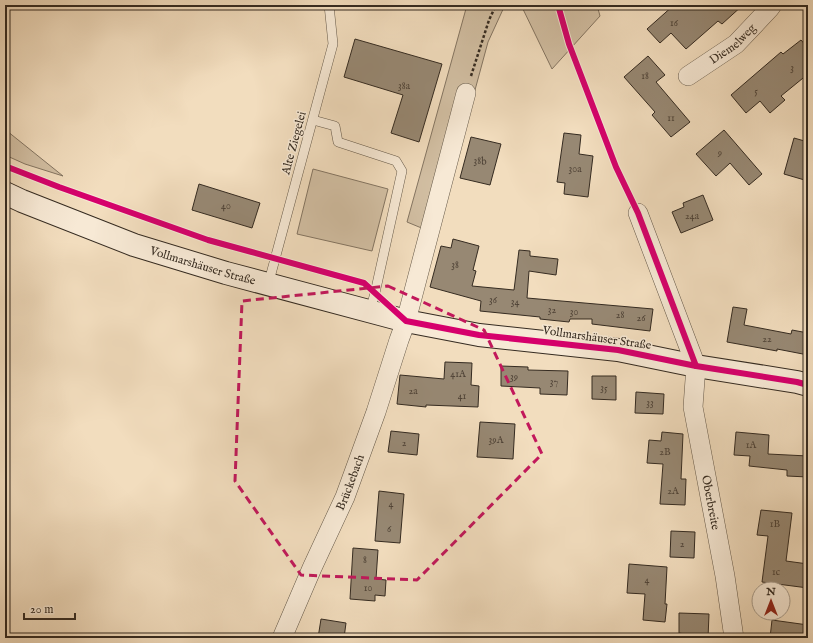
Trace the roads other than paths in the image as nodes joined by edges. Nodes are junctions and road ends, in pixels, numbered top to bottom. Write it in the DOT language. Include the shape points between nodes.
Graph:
graph roads {
  1 [pos="329,5"];
  2 [pos="772,5"];
  3 [pos="688,76"];
  4 [pos="466,93"];
  5 [pos="313,120"];
  6 [pos="5,193"];
  7 [pos="638,213"];
  8 [pos="268,285"];
  9 [pos="372,302"];
  10 [pos="406,321"];
  11 [pos="696,366"];
  12 [pos="808,385"];
  13 [pos="282,638"];
  14 [pos="734,638"];
  1 -- 5 [label="lane, Alte Ziegelei" via="333,44"];
  2 -- 3 [label="street, Diemelweg" via="736,44"];
  4 -- 10 [label="street"];
  5 -- 8 [label="lane, Alte Ziegelei"];
  5 -- 9 [label="lane" via="335,126 338,142 396,161 402,171"];
  6 -- 8 [label="main road, Vollmarshäuser Straße" via="134,244"];
  7 -- 11 [label="street"];
  8 -- 9 [label="main road, Vollmarshäuser Straße"];
  9 -- 10 [label="main road, Vollmarshäuser Straße"];
  10 -- 11 [label="main road, Vollmarshäuser Straße" via="479,334 618,350"];
  10 -- 13 [label="street, Brückebach" via="345,497"];
  11 -- 12 [label="main road, Vollmarshäuser Straße"];
  11 -- 14 [label="street, Oberbreite" via="692,406 725,576"];
}
